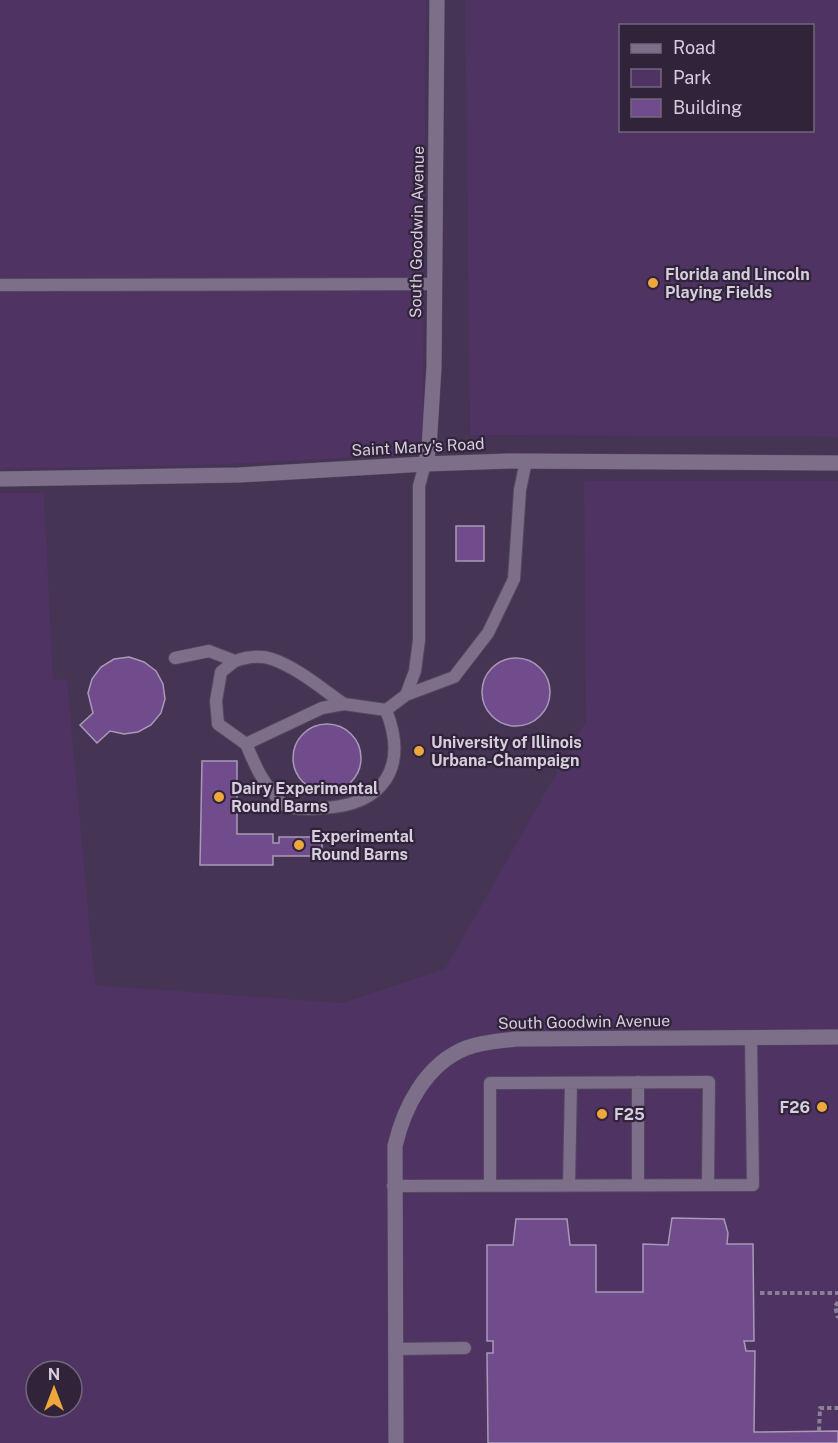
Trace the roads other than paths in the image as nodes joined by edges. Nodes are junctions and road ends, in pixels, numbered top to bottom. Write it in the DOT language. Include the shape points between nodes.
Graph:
graph roads {
  1 [pos="437,0"];
  2 [pos="435,284"];
  3 [pos="0,285"];
  4 [pos="526,461"];
  5 [pos="838,463"];
  6 [pos="425,464"];
  7 [pos="0,479"];
  8 [pos="175,658"];
  9 [pos="235,661"];
  10 [pos="406,695"];
  11 [pos="344,704"];
  12 [pos="386,710"];
  13 [pos="246,744"];
  14 [pos="838,1037"];
  15 [pos="752,1038"];
  16 [pos="638,1082"];
  17 [pos="571,1083"];
  18 [pos="569,1185"];
  19 [pos="638,1185"];
  20 [pos="708,1185"];
  21 [pos="393,1186"];
  22 [pos="490,1186"];
  23 [pos="465,1347"];
  24 [pos="395,1349"];
  25 [pos="396,1443"];
  1 -- 2 [label="street, South Goodwin Avenue"];
  2 -- 3 [label="lane"];
  2 -- 6 [label="street, South Goodwin Avenue" via="433,378"];
  4 -- 5 [label="street, Saint Mary's Road"];
  4 -- 6 [label="street, Saint Mary's Road"];
  4 -- 10 [label="lane" via="520,489 514,579 488,633 454,677"];
  6 -- 7 [label="street, Saint Mary's Road" via="238,475"];
  6 -- 10 [label="lane" via="419,486 419,640 416,671"];
  8 -- 9 [label="lane" via="209,651"];
  9 -- 11 [label="lane" via="271,658"];
  9 -- 13 [label="lane" via="221,672 216,700 218,724"];
  10 -- 12 [label="lane"];
  11 -- 12 [label="lane"];
  11 -- 13 [label="lane" via="322,708"];
  12 -- 13 [label="lane" via="393,727 395,753 389,774 381,787 341,808 284,805 262,780"];
  14 -- 15 [label="street, South Goodwin Avenue"];
  15 -- 20 [label="lane" via="753,1185"];
  15 -- 21 [label="street, South Goodwin Avenue" via="516,1039 466,1048 433,1071 409,1104 394,1146"];
  16 -- 17 [label="lane"];
  16 -- 19 [label="lane"];
  16 -- 20 [label="lane" via="709,1082"];
  17 -- 18 [label="lane"];
  17 -- 22 [label="lane" via="490,1083"];
  18 -- 19 [label="lane"];
  18 -- 22 [label="lane"];
  19 -- 20 [label="lane"];
  21 -- 22 [label="lane"];
  21 -- 24 [label="street, South Goodwin Avenue"];
  23 -- 24 [label="lane"];
  24 -- 25 [label="street, South Goodwin Avenue"];
}
